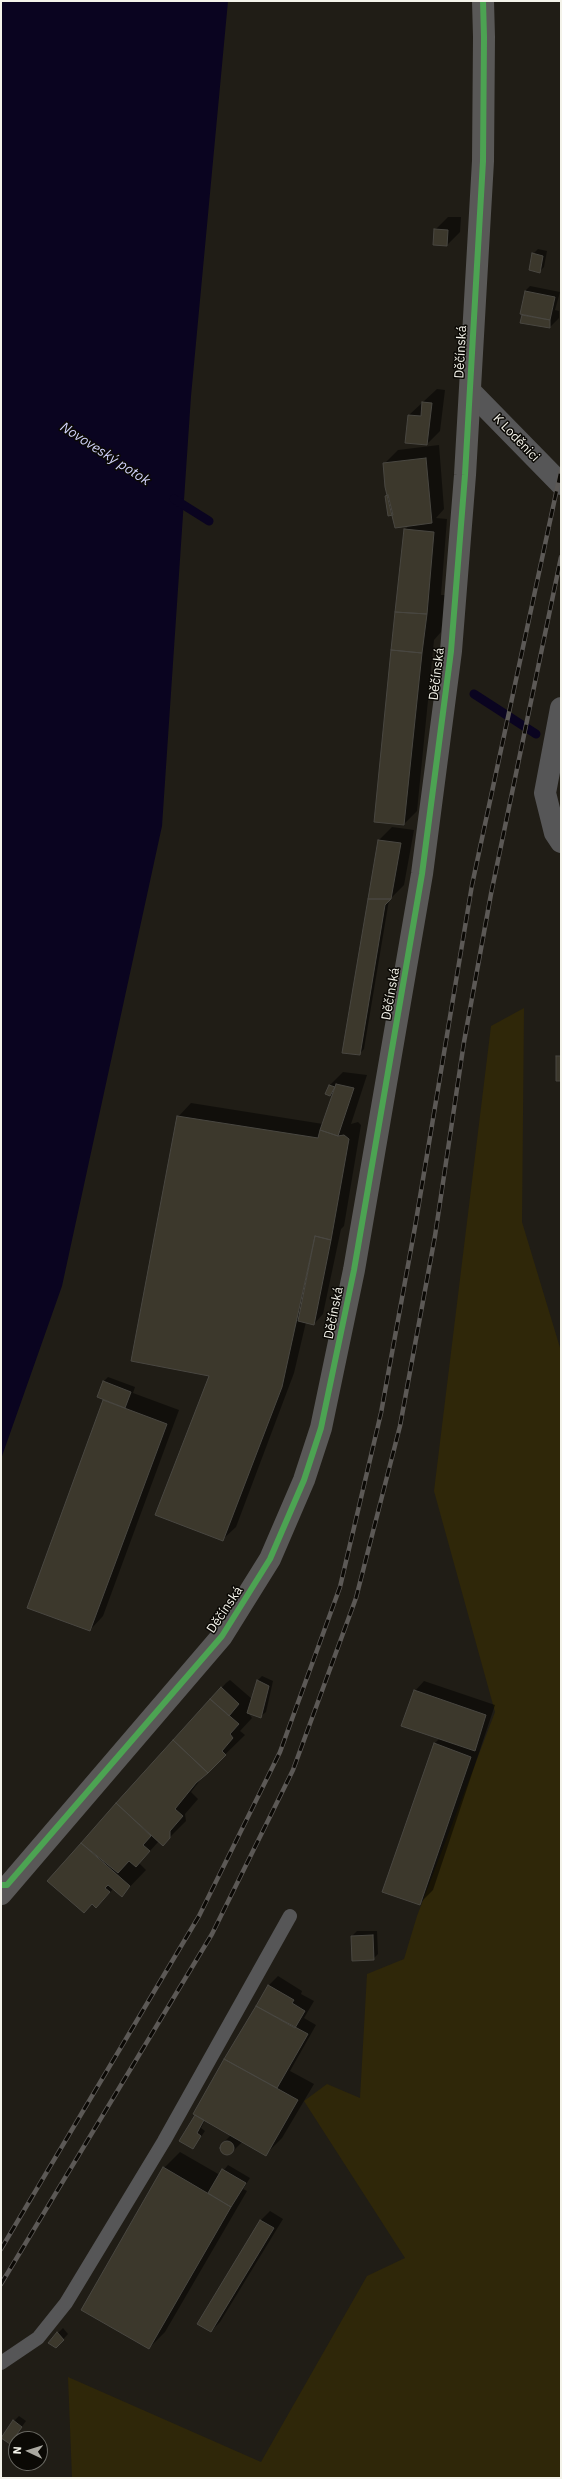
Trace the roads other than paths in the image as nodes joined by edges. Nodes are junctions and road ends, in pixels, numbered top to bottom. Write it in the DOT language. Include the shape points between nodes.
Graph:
graph roads {
  1 [pos="483,1"];
  2 [pos="470,391"];
  3 [pos="561,484"];
  4 [pos="561,708"];
  5 [pos="561,842"];
  6 [pos="1,1894"];
  7 [pos="290,1916"];
  8 [pos="1,2363"];
  1 -- 2 [label="main road, Děčínská" via="483,161"];
  2 -- 3 [label="street, K Loděnici"];
  2 -- 6 [label="main road, Děčínská" via="451,651 422,874 354,1270 318,1435 292,1511 270,1559 222,1636"];
  4 -- 5 [label="street" via="545,793 555,833"];
  7 -- 8 [label="lane" via="164,2141 66,2303 38,2338"];
}
